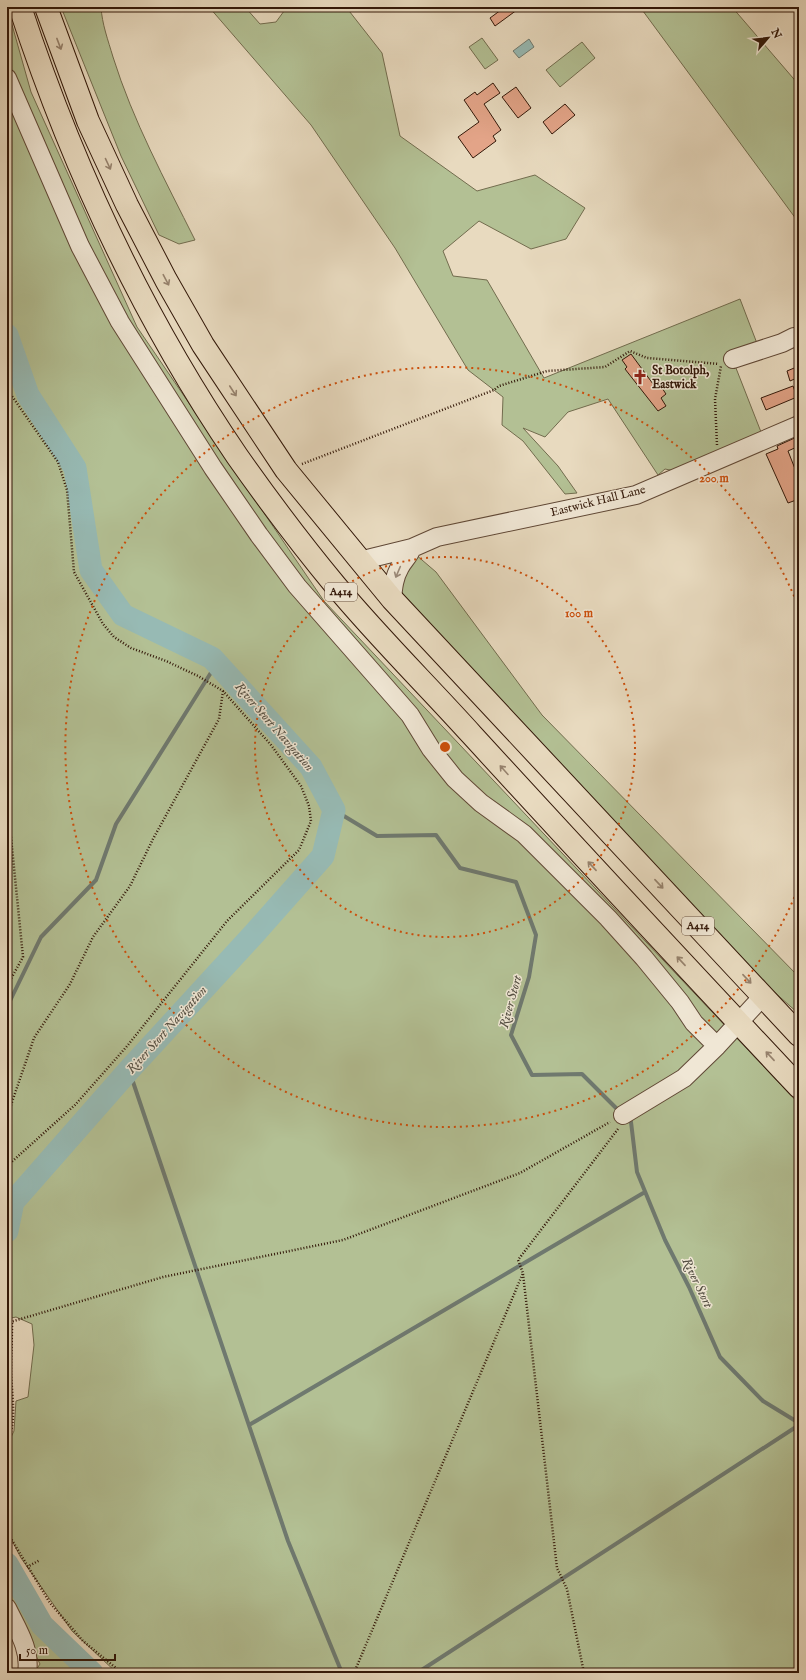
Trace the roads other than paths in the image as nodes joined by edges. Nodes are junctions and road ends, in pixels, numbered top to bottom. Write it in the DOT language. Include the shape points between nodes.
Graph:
graph roads {
  1 [pos="20,7"];
  2 [pos="46,7"];
  3 [pos="7,78"];
  4 [pos="799,340"];
  5 [pos="733,359"];
  6 [pos="799,425"];
  7 [pos="412,548"];
  8 [pos="359,562"];
  9 [pos="392,599"];
  10 [pos="763,996"];
  11 [pos="739,1022"];
  12 [pos="797,1031"];
  13 [pos="718,1046"];
  14 [pos="798,1084"];
  15 [pos="622,1120"];
  16 [pos="7,1608"];
  17 [pos="27,1673"];
  11 -- 1 [label="highway, A414, one-way" via="591,866 336,586 237,456 149,312 114,242 88,188 55,108"];
  2 -- 8 [label="highway, A414, one-way" via="88,121 166,280 203,345 286,470"];
  3 -- 13 [label="street" via="80,246 120,322 259,535 307,598 410,715 431,749 455,779 481,803 524,834 608,918 653,969 694,1023"];
  4 -- 5 [label="street" via="794,337"];
  6 -- 7 [label="street, Eastwick Hall Lane" via="636,495 436,537"];
  7 -- 8 [label="street, Eastwick Hall Lane"];
  7 -- 9 [label="street, one-way" via="396,575"];
  8 -- 9 [label="highway, A414"];
  9 -- 10 [label="highway, A414, one-way"];
  10 -- 11 [label="street"];
  10 -- 12 [label="highway, A414"];
  11 -- 13 [label="street"];
  14 -- 11 [label="highway, A414, one-way"];
  13 -- 15 [label="street" via="684,1078"];
  16 -- 17 [label="street" via="25,1645"];
}
